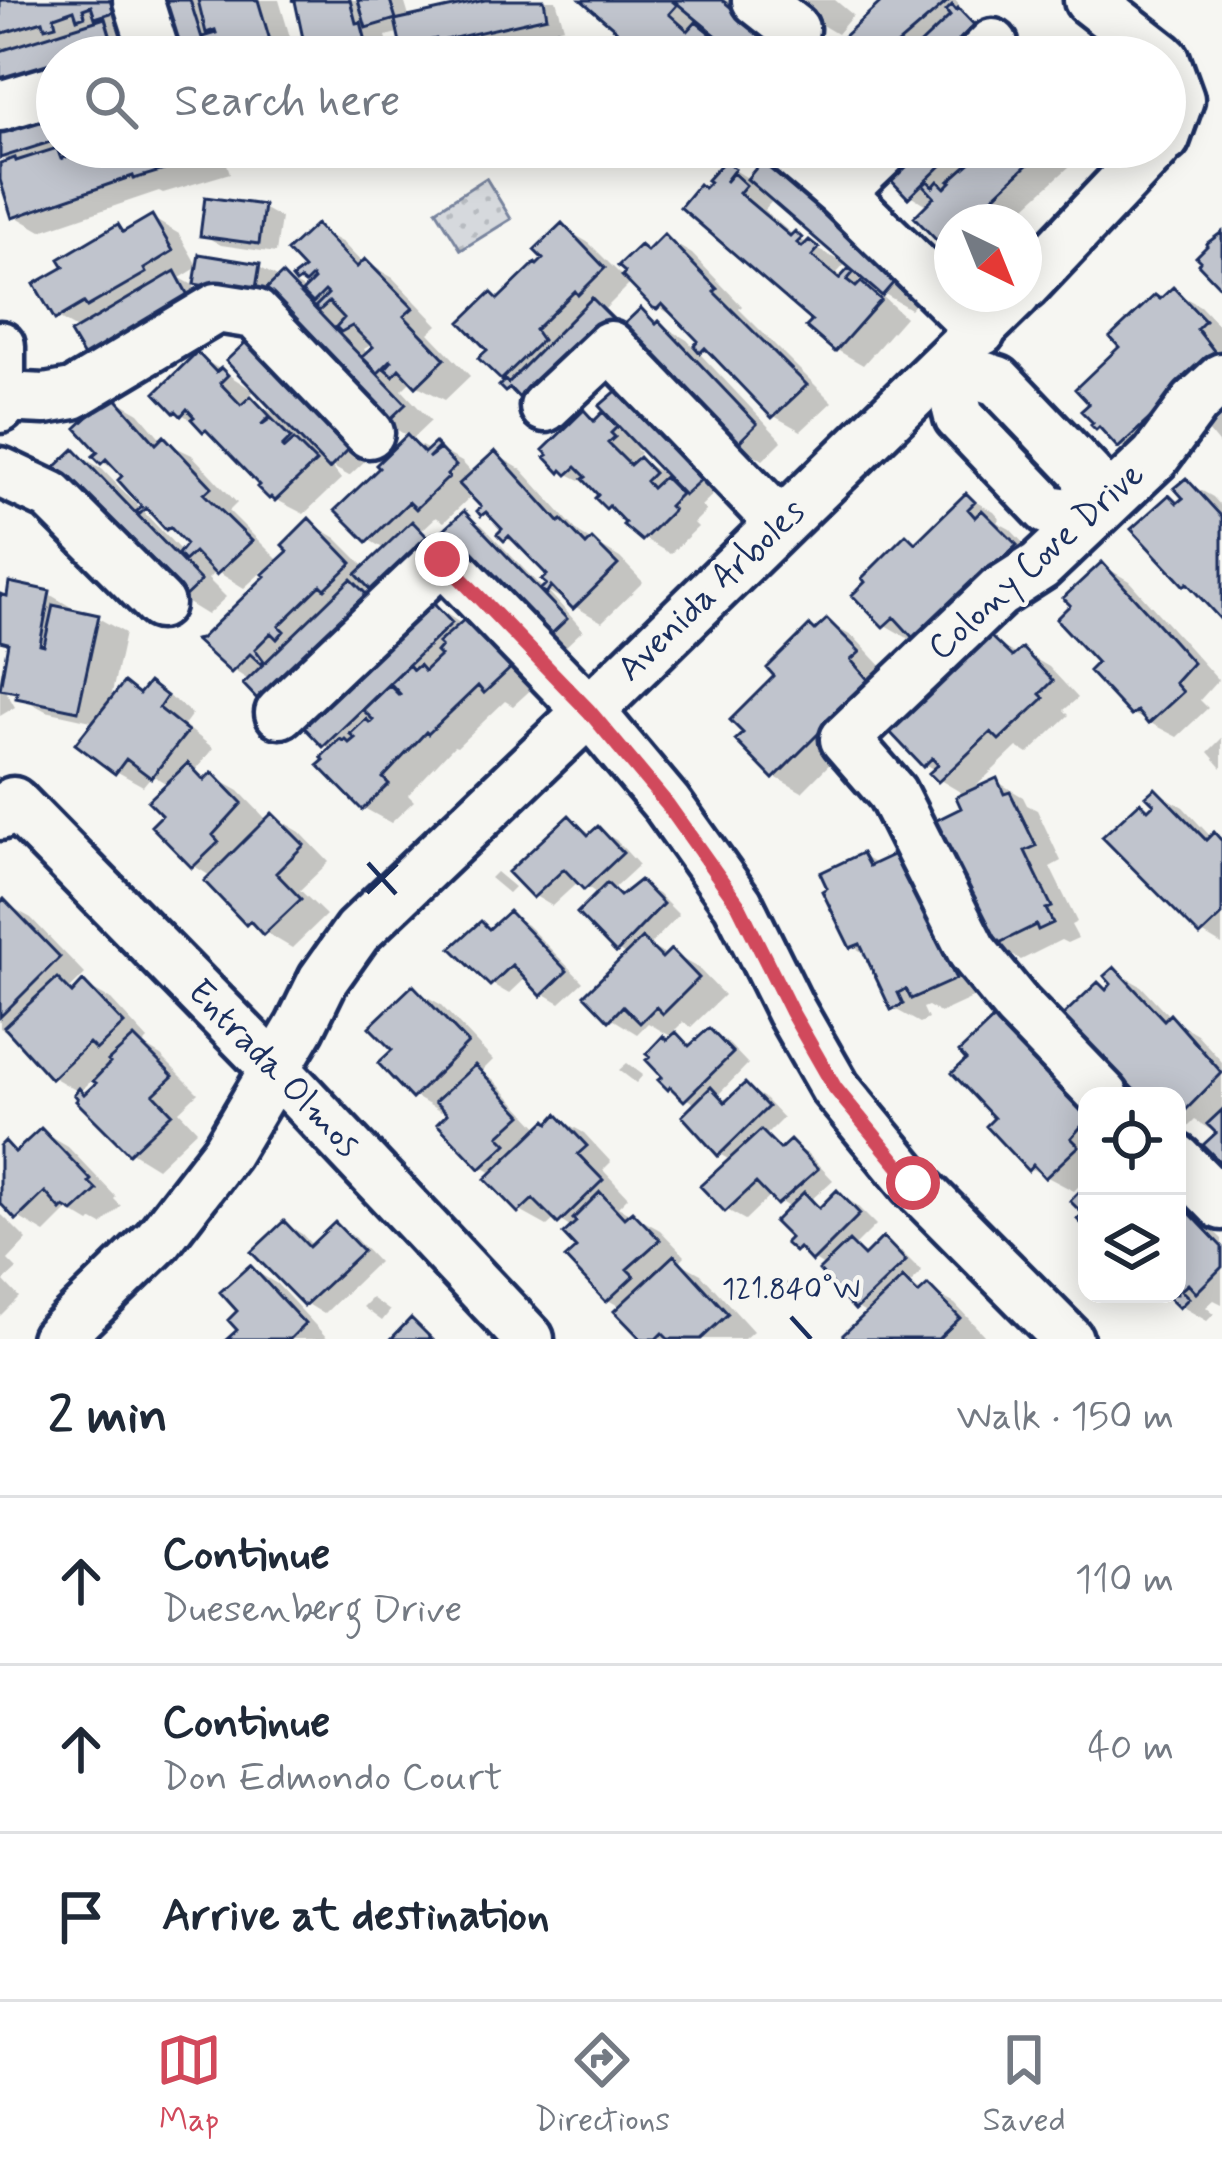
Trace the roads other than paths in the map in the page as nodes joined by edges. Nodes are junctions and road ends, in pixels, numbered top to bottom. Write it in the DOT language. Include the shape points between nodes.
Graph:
graph roads {
  1 [pos="138,0"];
  2 [pos="1089,0"];
  3 [pos="149,36"];
  4 [pos="1121,36"];
  5 [pos="36,95"];
  6 [pos="0,106"];
  7 [pos="810,168"];
  8 [pos="867,168"];
  9 [pos="1136,168"];
  10 [pos="840,194"];
  11 [pos="1042,267"];
  12 [pos="999,312"];
  13 [pos="981,331"];
  14 [pos="0,346"];
  15 [pos="946,365"];
  16 [pos="1222,378"];
  17 [pos="1,398"];
  18 [pos="544,407"];
  19 [pos="0,408"];
  20 [pos="369,433"];
  21 [pos="0,472"];
  22 [pos="1092,516"];
  23 [pos="780,523"];
  24 [pos="159,604"];
  25 [pos="589,711"];
  26 [pos="280,713"];
  27 [pos="7,808"];
  28 [pos="274,1068"];
  29 [pos="1095,1087"];
  30 [pos="1186,1168"];
  31 [pos="1222,1204"];
  32 [pos="56,1339"];
  33 [pos="529,1339"];
  34 [pos="1068,1339"];
  1 -- 3 [label="street"];
  2 -- 4 [label="street"];
  5 -- 6 [label="street"];
  7 -- 10 [label="street"];
  8 -- 10 [label="street"];
  9 -- 11 [label="street"];
  10 -- 13 [label="street"];
  12 -- 13 [label="street, Avenida Arboles"];
  13 -- 15 [label="street, Avenida Arboles"];
  14 -- 17 [label="street"];
  15 -- 22 [label="street" via="959,417 1048,510"];
  15 -- 23 [label="street, Avenida Arboles"];
  16 -- 22 [label="street, Colony Cove Drive"];
  17 -- 19 [label="street"];
  17 -- 20 [label="street" via="73,394 218,308 255,314"];
  18 -- 23 [label="street" via="610,346"];
  21 -- 24 [label="street" via="51,496"];
  22 -- 29 [label="street, Colony Cove Drive" via="1040,566 998,592 844,739 892,793 973,951"];
  23 -- 25 [label="street, Avenida Arboles"];
  25 -- 26 [label="street" via="442,559"];
  25 -- 28 [label="street, Avenida Arboles" via="357,932"];
  25 -- 34 [label="street" via="738,904 835,1088 913,1183"];
  27 -- 28 [label="street, Entrada Olmos"];
  28 -- 32 [label="street, Avenida Arboles" via="226,1152 158,1240"];
  28 -- 33 [label="street, Entrada Olmos"];
  30 -- 31 [label="street"];
}
